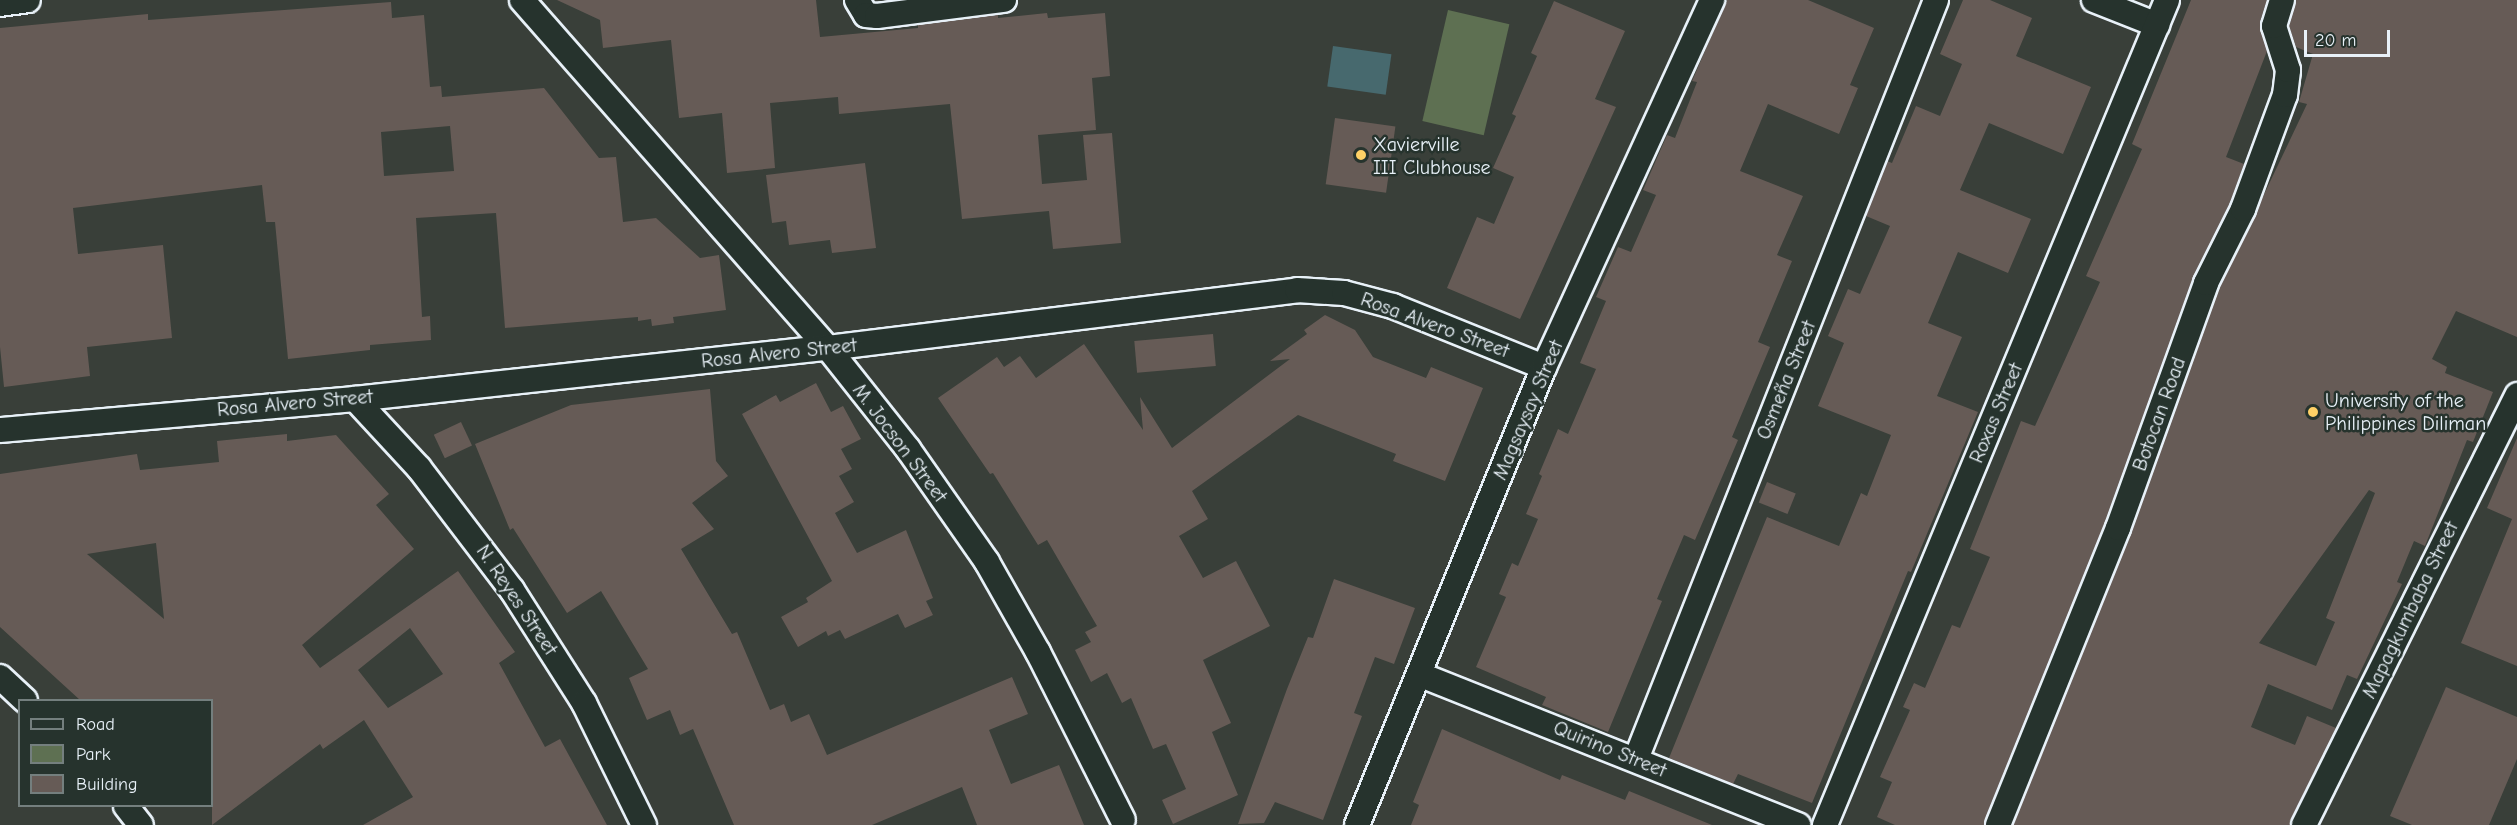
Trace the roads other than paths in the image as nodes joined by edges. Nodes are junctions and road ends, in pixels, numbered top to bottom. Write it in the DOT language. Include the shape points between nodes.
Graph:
graph roads {
  1 [pos="28,0"];
  2 [pos="522,0"];
  3 [pos="857,0"];
  4 [pos="1004,0"];
  5 [pos="1712,0"];
  6 [pos="1936,0"];
  7 [pos="2094,0"];
  8 [pos="2167,0"];
  9 [pos="2282,0"];
  10 [pos="0,4"];
  11 [pos="2157,25"];
  12 [pos="828,348"];
  13 [pos="1544,367"];
  14 [pos="2517,395"];
  15 [pos="355,399"];
  16 [pos="0,430"];
  17 [pos="1420,675"];
  18 [pos="0,676"];
  19 [pos="24,699"];
  20 [pos="1636,759"];
  21 [pos="127,807"];
  22 [pos="1123,820"];
  23 [pos="141,825"];
  24 [pos="644,825"];
  25 [pos="1357,825"];
  26 [pos="1798,825"];
  27 [pos="1825,825"];
  28 [pos="1998,825"];
  29 [pos="2304,825"];
  1 -- 10 [label="street"];
  2 -- 12 [label="street, M. Jocson Street"];
  3 -- 4 [label="street" via="866,15 877,16"];
  5 -- 13 [label="street, Magsaysay Street"];
  6 -- 20 [label="street, Osmeña Street"];
  7 -- 11 [label="street"];
  8 -- 11 [label="street, Roxas Street"];
  9 -- 28 [label="street, Botocan Road" via="2274,27 2288,70 2285,95 2243,209 2206,283 2118,528"];
  11 -- 27 [label="street, Roxas Street"];
  12 -- 13 [label="street, Rosa Alvero Street" via="1297,290 1344,293 1393,306"];
  12 -- 15 [label="street, Rosa Alvero Street"];
  12 -- 22 [label="street, M. Jocson Street" via="908,449 987,562 1038,652"];
  13 -- 17 [label="street, Magsaysay Street"];
  14 -- 29 [label="street, Mapagkumbaba Street"];
  15 -- 16 [label="street, Rosa Alvero Street"];
  15 -- 24 [label="street, N. Reyes Street" via="419,468 512,590 584,703"];
  17 -- 20 [label="street, Quirino Street"];
  17 -- 25 [label="street, Magsaysay Street"];
  18 -- 19 [label="street"];
  20 -- 26 [label="street, Quirino Street"];
  21 -- 23 [label="street"];
}
